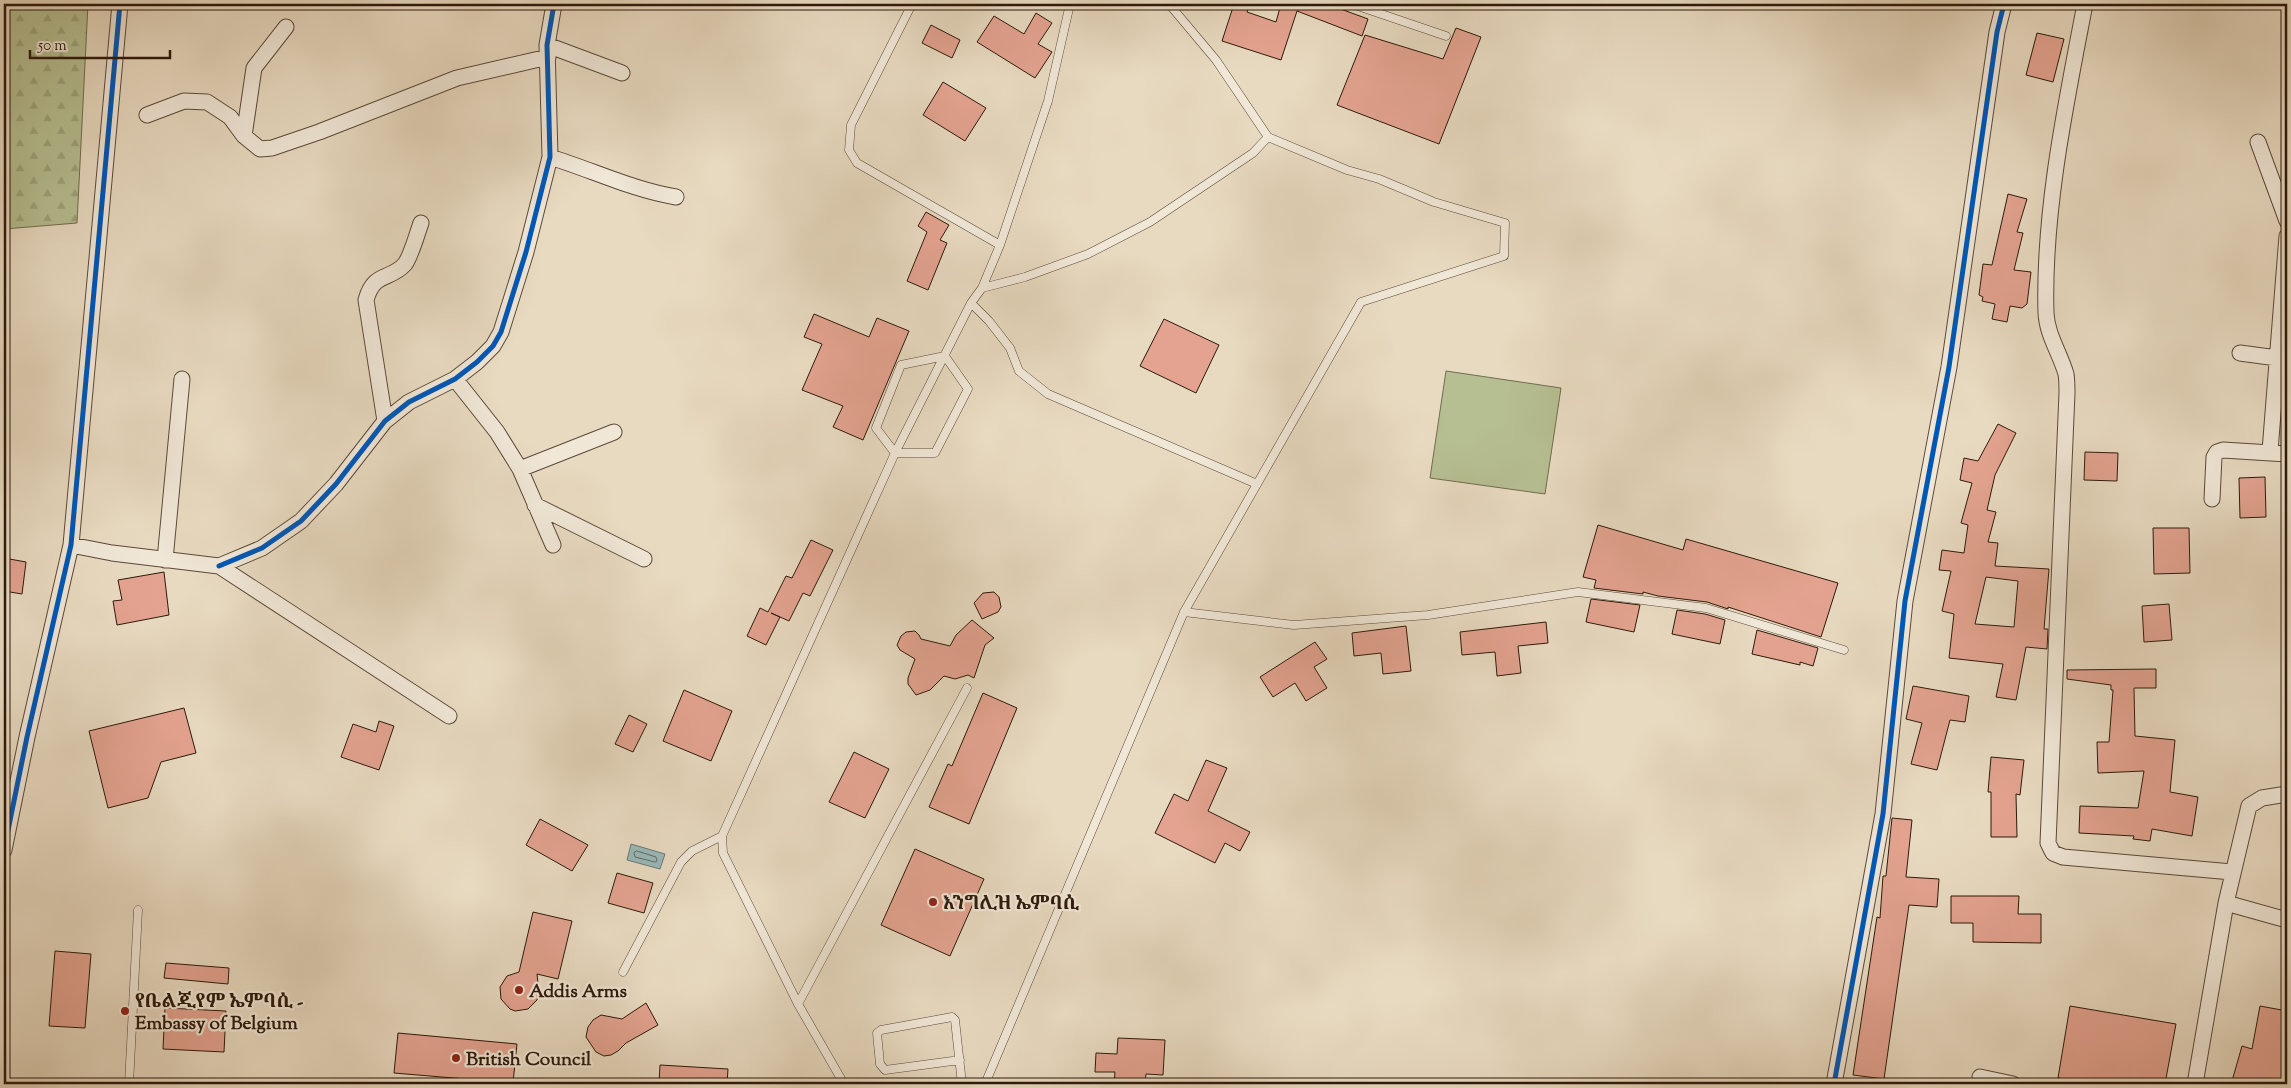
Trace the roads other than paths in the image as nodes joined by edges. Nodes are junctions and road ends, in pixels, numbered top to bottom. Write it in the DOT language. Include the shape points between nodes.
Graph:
graph roads {
  1 [pos="120,4"];
  2 [pos="554,4"];
  3 [pos="912,4"];
  4 [pos="1070,4"];
  5 [pos="1169,4"];
  6 [pos="1352,4"];
  7 [pos="2004,4"];
  8 [pos="2085,4"];
  9 [pos="286,27"];
  10 [pos="1446,36"];
  11 [pos="548,51"];
  12 [pos="622,73"];
  13 [pos="147,115"];
  14 [pos="244,136"];
  15 [pos="1268,137"];
  16 [pos="2258,142"];
  17 [pos="550,157"];
  18 [pos="676,198"];
  19 [pos="2287,221"];
  20 [pos="422,223"];
  21 [pos="2287,236"];
  22 [pos="1000,245"];
  23 [pos="982,288"];
  24 [pos="972,303"];
  25 [pos="2240,352"];
  26 [pos="945,356"];
  27 [pos="2277,358"];
  28 [pos="182,379"];
  29 [pos="455,379"];
  30 [pos="384,421"];
  31 [pos="614,432"];
  32 [pos="2270,451"];
  33 [pos="895,453"];
  34 [pos="2287,454"];
  35 [pos="520,468"];
  36 [pos="1257,484"];
  37 [pos="2212,499"];
  38 [pos="535,505"];
  39 [pos="71,545"];
  40 [pos="553,545"];
  41 [pos="644,559"];
  42 [pos="165,560"];
  43 [pos="219,566"];
  44 [pos="1184,612"];
  45 [pos="1844,650"];
  46 [pos="967,688"];
  47 [pos="449,716"];
  48 [pos="2287,794"];
  49 [pos="722,836"];
  50 [pos="4,850"];
  51 [pos="2232,872"];
  52 [pos="2226,903"];
  53 [pos="138,910"];
  54 [pos="2287,920"];
  55 [pos="623,972"];
  56 [pos="798,1004"];
  57 [pos="960,1060"];
  58 [pos="1980,1077"];
  59 [pos="130,1084"];
  60 [pos="844,1084"];
  61 [pos="962,1084"];
  62 [pos="985,1084"];
  63 [pos="1834,1084"];
  64 [pos="2013,1084"];
  65 [pos="2195,1084"];
  1 -- 39 [label="street"];
  2 -- 11 [label="street"];
  3 -- 22 [label="lane" via="851,125 849,150 857,163"];
  4 -- 22 [label="lane" via="1048,100"];
  5 -- 15 [label="lane" via="1216,60"];
  6 -- 10 [label="lane"];
  7 -- 63 [label="street" via="1997,32 1949,367 1905,601 1883,814"];
  8 -- 51 [label="street" via="2062,125 2045,271 2046,316 2066,376 2067,393 2048,843 2053,853 2063,857"];
  9 -- 14 [label="street" via="254,68"];
  11 -- 12 [label="street"];
  11 -- 14 [label="street" via="457,78 272,148 260,149"];
  11 -- 17 [label="street"];
  13 -- 14 [label="street" via="184,101 207,102 230,117"];
  15 -- 23 [label="lane" via="1253,153 1150,222 1088,254 1025,277"];
  15 -- 36 [label="lane" via="1434,202 1505,223 1504,256 1361,302"];
  16 -- 19 [label="street"];
  17 -- 18 [label="street" via="610,176 649,193"];
  17 -- 29 [label="street" via="526,252 501,332 493,346"];
  20 -- 30 [label="street" via="405,264 378,278 366,300"];
  21 -- 27 [label="street"];
  22 -- 23 [label="lane"];
  23 -- 24 [label="lane"];
  24 -- 26 [label="lane"];
  24 -- 36 [label="lane" via="1010,348 1019,371 1048,394"];
  25 -- 27 [label="street"];
  26 -- 33 [label="lane"];
  26 -- 33 [label="lane" via="902,365 876,428"];
  26 -- 33 [label="lane" via="968,389 935,453"];
  27 -- 32 [label="street"];
  28 -- 42 [label="street"];
  29 -- 30 [label="street" via="408,402"];
  29 -- 35 [label="street" via="497,432"];
  30 -- 43 [label="street" via="336,484 301,521 262,548"];
  31 -- 35 [label="street"];
  32 -- 34 [label="street"];
  32 -- 37 [label="street" via="2217,452"];
  33 -- 49 [label="lane"];
  35 -- 38 [label="street"];
  36 -- 44 [label="lane"];
  38 -- 40 [label="street"];
  38 -- 41 [label="street"];
  39 -- 42 [label="street"];
  39 -- 50 [label="street"];
  42 -- 43 [label="street"];
  43 -- 47 [label="street"];
  44 -- 45 [label="lane" via="1294,625 1428,615 1578,592 1706,608"];
  44 -- 62 [label="lane"];
  46 -- 56 [label="lane"];
  48 -- 51 [label="street" via="2262,798 2249,806"];
  49 -- 55 [label="lane" via="692,851 681,862"];
  49 -- 56 [label="lane" via="724,852"];
  51 -- 52 [label="street"];
  52 -- 54 [label="street"];
  52 -- 65 [label="street"];
  53 -- 59 [label="lane"];
  56 -- 60 [label="lane"];
  57 -- 57 [label="lane" via="956,1020 952,1017 877,1033 880,1064 885,1070"];
  57 -- 61 [label="lane"];
  58 -- 64 [label="street"];
}
